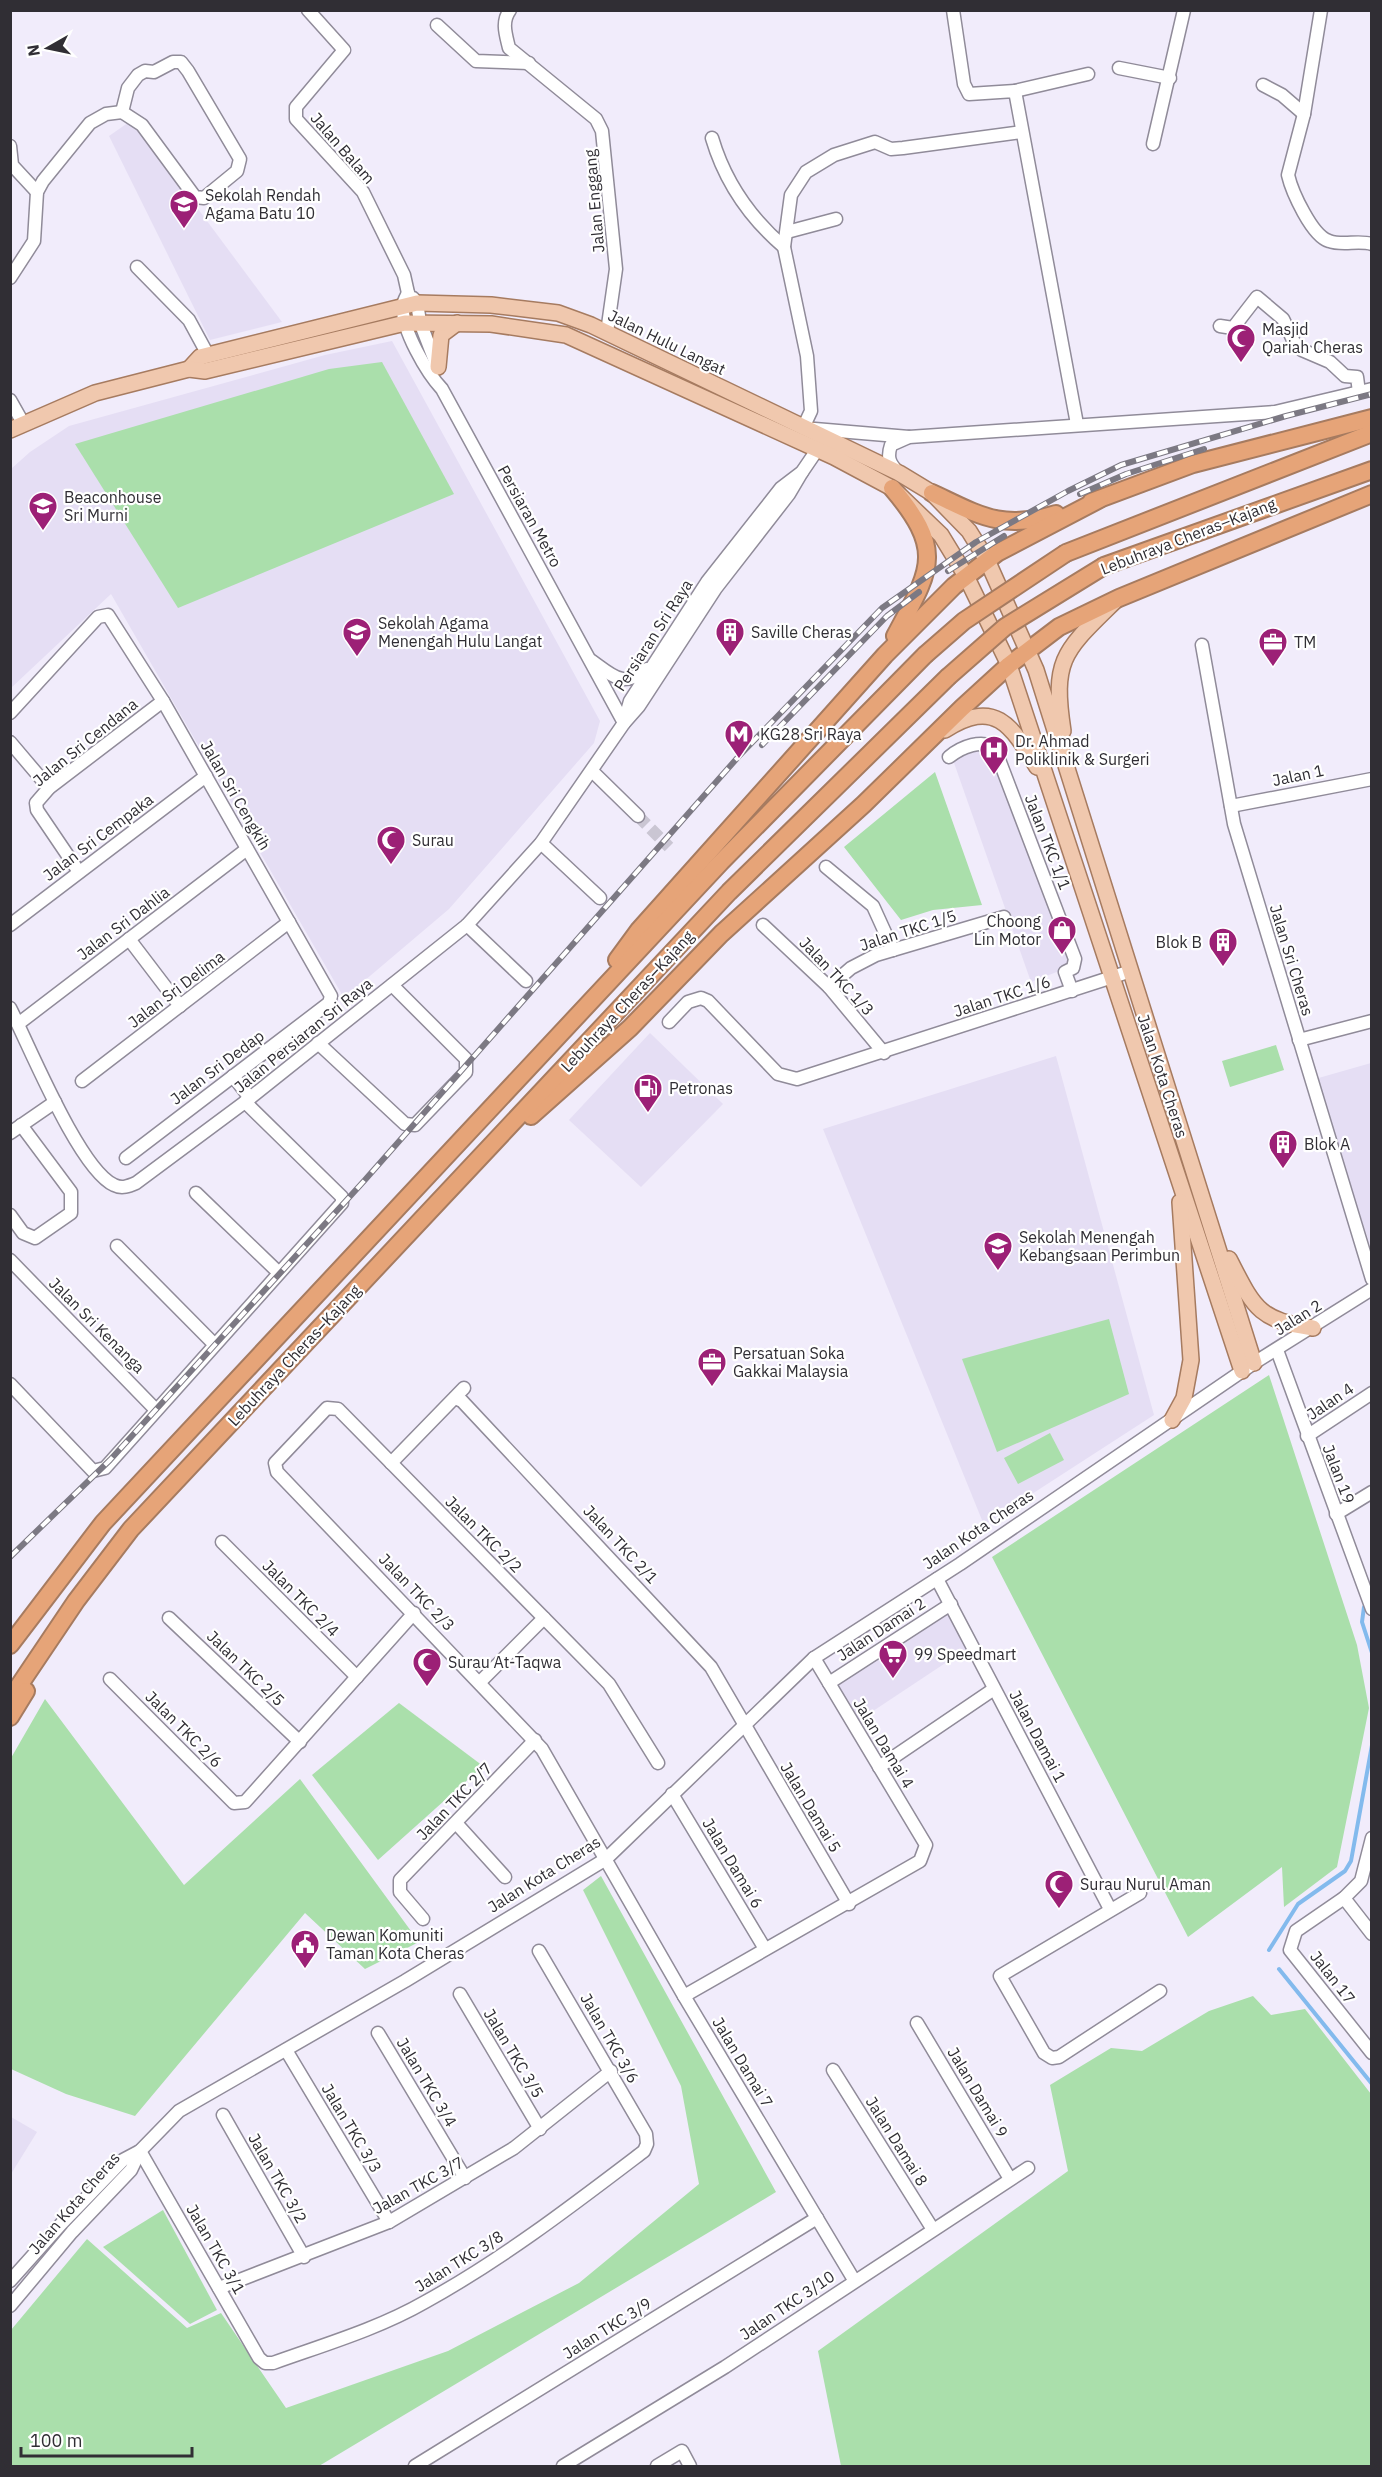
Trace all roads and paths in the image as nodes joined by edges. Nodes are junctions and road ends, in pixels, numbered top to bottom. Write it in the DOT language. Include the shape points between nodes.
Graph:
graph roads {
  1 [pos="308,10"];
  2 [pos="510,10"];
  3 [pos="953,10"];
  4 [pos="1184,10"];
  5 [pos="1321,10"];
  6 [pos="437,26"];
  7 [pos="529,63"];
  8 [pos="1119,68"];
  9 [pos="1088,74"];
  10 [pos="1170,78"];
  11 [pos="1263,85"];
  12 [pos="1014,92"];
  13 [pos="122,112"];
  14 [pos="1304,114"];
  15 [pos="1022,132"];
  16 [pos="712,138"];
  17 [pos="1153,144"];
  18 [pos="10,146"];
  19 [pos="37,192"];
  20 [pos="836,219"];
  21 [pos="787,232"];
  22 [pos="1371,244"];
  23 [pos="784,248"];
  24 [pos="137,267"];
  25 [pos="10,278"];
  26 [pos="409,300"];
  27 [pos="412,322"];
  28 [pos="457,323"];
  29 [pos="1220,326"];
  30 [pos="607,332"];
  31 [pos="208,355"];
  32 [pos="438,367"];
  33 [pos="189,369"];
  34 [pos="442,389"];
  35 [pos="1365,390"];
  36 [pos="10,400"];
  37 [pos="1371,418"];
  38 [pos="1077,424"];
  39 [pos="17,426"];
  40 [pos="803,428"];
  41 [pos="1371,433"];
  42 [pos="909,437"];
  43 [pos="817,450"];
  44 [pos="1371,470"];
  45 [pos="802,472"];
  46 [pos="895,481"];
  47 [pos="932,493"];
  48 [pos="1371,494"];
  49 [pos="1100,499"];
  50 [pos="987,560"];
  51 [pos="966,576"];
  52 [pos="1119,598"];
  53 [pos="1202,645"];
  54 [pos="1028,651"];
  55 [pos="885,655"];
  56 [pos="589,659"];
  57 [pos="658,660"];
  58 [pos="1009,665"];
  59 [pos="1036,670"];
  60 [pos="163,701"];
  61 [pos="10,713"];
  62 [pos="624,723"];
  63 [pos="930,740"];
  64 [pos="10,742"];
  65 [pos="949,757"];
  66 [pos="592,771"];
  67 [pos="206,776"];
  68 [pos="1371,778"];
  69 [pos="1071,782"];
  70 [pos="49,788"];
  71 [pos="1051,790"];
  72 [pos="1231,806"];
  73 [pos="638,816"];
  74 [pos="541,843"];
  75 [pos="248,849"];
  76 [pos="826,867"];
  77 [pos="79,872"];
  78 [pos="600,898"];
  79 [pos="1004,917"];
  80 [pos="289,922"];
  81 [pos="10,925"];
  82 [pos="467,925"];
  83 [pos="763,925"];
  84 [pos="129,939"];
  85 [pos="893,950"];
  86 [pos="1131,971"];
  87 [pos="1112,977"];
  88 [pos="526,981"];
  89 [pos="392,985"];
  90 [pos="829,987"];
  91 [pos="1072,991"];
  92 [pos="329,1003"];
  93 [pos="180,1006"];
  94 [pos="13,1017"];
  95 [pos="1371,1021"];
  96 [pos="669,1022"];
  97 [pos="568,1026"];
  98 [pos="1299,1040"];
  99 [pos="318,1043"];
  100 [pos="884,1053"];
  101 [pos="233,1076"];
  102 [pos="82,1081"];
  103 [pos="248,1100"];
  104 [pos="55,1102"];
  105 [pos="21,1125"];
  106 [pos="10,1133"];
  107 [pos="126,1158"];
  108 [pos="1178,1179"];
  109 [pos="196,1193"];
  110 [pos="10,1215"];
  111 [pos="421,1219"];
  112 [pos="1210,1222"];
  113 [pos="117,1246"];
  114 [pos="12,1262"];
  115 [pos="278,1272"];
  116 [pos="1371,1279"];
  117 [pos="1371,1289"];
  118 [pos="1314,1328"];
  119 [pos="214,1344"];
  120 [pos="1277,1350"];
  121 [pos="1248,1367"];
  122 [pos="10,1384"];
  123 [pos="464,1388"];
  124 [pos="1371,1393"];
  125 [pos="455,1398"];
  126 [pos="156,1410"];
  127 [pos="1172,1420"];
  128 [pos="1307,1436"];
  129 [pos="391,1463"];
  130 [pos="277,1472"];
  131 [pos="1371,1492"];
  132 [pos="1336,1514"];
  133 [pos="222,1542"];
  134 [pos="937,1579"];
  135 [pos="76,1601"];
  136 [pos="951,1604"];
  137 [pos="1371,1609"];
  138 [pos="414,1613"];
  139 [pos="169,1618"];
  140 [pos="544,1618"];
  141 [pos="10,1645"];
  142 [pos="814,1658"];
  143 [pos="357,1677"];
  144 [pos="110,1679"];
  145 [pos="480,1682"];
  146 [pos="829,1683"];
  147 [pos="994,1689"];
  148 [pos="10,1699"];
  149 [pos="10,1717"];
  150 [pos="744,1726"];
  151 [pos="535,1740"];
  152 [pos="300,1742"];
  153 [pos="658,1763"];
  154 [pos="879,1767"];
  155 [pos="672,1794"];
  156 [pos="456,1823"];
  157 [pos="1371,1838"];
  158 [pos="606,1859"];
  159 [pos="505,1876"];
  160 [pos="1140,1893"];
  161 [pos="1344,1898"];
  162 [pos="849,1904"];
  163 [pos="1110,1908"];
  164 [pos="423,1918"];
  165 [pos="1371,1934"];
  166 [pos="765,1949"];
  167 [pos="539,1951"];
  168 [pos="1160,1991"];
  169 [pos="460,1994"];
  170 [pos="684,1996"];
  171 [pos="917,2023"];
  172 [pos="378,2033"];
  173 [pos="286,2050"];
  174 [pos="1371,2053"];
  175 [pos="833,2070"];
  176 [pos="611,2071"];
  177 [pos="223,2115"];
  178 [pos="540,2128"];
  179 [pos="648,2144"];
  180 [pos="140,2151"];
  181 [pos="1028,2168"];
  182 [pos="465,2178"];
  183 [pos="1010,2179"];
  184 [pos="817,2218"];
  185 [pos="389,2222"];
  186 [pos="932,2228"];
  187 [pos="304,2257"];
  188 [pos="854,2280"];
  189 [pos="10,2281"];
  190 [pos="219,2288"];
  191 [pos="10,2306"];
  192 [pos="265,2363"];
  193 [pos="415,2466"];
  194 [pos="563,2466"];
  195 [pos="657,2466"];
  196 [pos="690,2466"];
  1 -- 26 [label="street, Jalan Balam" via="344,50 296,107 296,119 363,192 404,275"];
  2 -- 7 [label="street, Jalan Enggang" via="504,31 510,48"];
  3 -- 12 [label="street" via="964,84 969,94"];
  4 -- 10 [label="street"];
  5 -- 14 [label="street"];
  6 -- 7 [label="street" via="476,61"];
  7 -- 30 [label="street, Jalan Enggang" via="596,119 602,131 616,269"];
  8 -- 10 [label="street"];
  9 -- 12 [label="street"];
  10 -- 17 [label="street"];
  11 -- 14 [label="street"];
  12 -- 15 [label="street"];
  13 -- 13 [label="street" via="142,125 195,197 204,198 239,167 237,150 182,62 142,72 128,88"];
  13 -- 19 [label="street" via="106,114 90,123"];
  14 -- 22 [label="street" via="1288,175 1308,222 1330,242"];
  15 -- 21 [label="street" via="891,149 875,142 834,155 806,172 797,184 791,195"];
  15 -- 38 [label="street"];
  16 -- 23 [label="street" via="721,168 734,190 753,217"];
  18 -- 19 [label="street" via="12,165"];
  19 -- 25 [label="street" via="34,241"];
  20 -- 21 [label="street"];
  21 -- 23 [label="street"];
  23 -- 40 [label="street" via="807,356 811,411"];
  24 -- 31 [label="street" via="189,320"];
  26 -- 27 [label="street"];
  26 -- 30 [label="main road, Jalan Hulu Langat" via="558,314"];
  26 -- 31 [label="main road, Jalan Hulu Langat"];
  27 -- 28 [label="main road, Jalan Hulu Langat"];
  27 -- 32 [label="street, Persiaran Metro"];
  27 -- 33 [label="main road, Jalan Hulu Langat" via="205,371"];
  27 -- 34 [label="street, Persiaran Metro" via="430,376"];
  28 -- 32 [label="main road" via="441,335"];
  28 -- 43 [label="main road, Jalan Hulu Langat" via="566,335"];
  29 -- 35 [label="street" via="1233,328 1257,297 1283,319 1302,350 1330,362 1345,376 1357,377"];
  30 -- 40 [label="main road, Jalan Hulu Langat"];
  31 -- 33 [label="main road, Jalan Hulu Langat" via="200,357"];
  32 -- 34 [label="street, Persiaran Metro"];
  33 -- 39 [label="main road, Jalan Hulu Langat" via="95,393"];
  34 -- 56 [label="street, Persiaran Metro"];
  35 -- 38 [label="street" via="1275,412"];
  36 -- 39 [label="street"];
  37 -- 49 [label="highway" via="1193,464"];
  38 -- 42 [label="street"];
  40 -- 42 [label="street"];
  40 -- 46 [label="main road, Jalan Hulu Langat"];
  41 -- 97 [label="highway, Lebuhraya Cheras–Kajang, bridge" via="1066,553 964,621 925,655 721,862"];
  42 -- 46 [label="street" via="891,445 888,455"];
  43 -- 45 [label="street, Persiaran Sri Raya"];
  43 -- 46 [label="main road, Jalan Hulu Langat"];
  44 -- 111 [label="highway, Lebuhraya Cheras–Kajang, bridge" via="1104,566 1005,627 948,677 729,892"];
  45 -- 57 [label="street, Persiaran Sri Raya" via="782,488 707,582"];
  45 -- 62 [label="street, Persiaran Sri Raya" via="716,588"];
  46 -- 47 [label="main road, Jalan Hulu Langat"];
  46 -- 51 [label="main road, Jalan Hulu Langat" via="940,535"];
  46 -- 55 [label="highway" via="920,525 928,556 924,584"];
  47 -- 49 [label="highway" via="1001,522 1039,520"];
  47 -- 50 [label="main road, Jalan Hulu Langat" via="969,531"];
  48 -- 52 [label="highway"];
  49 -- 50 [label="highway"];
  50 -- 51 [label="highway"];
  50 -- 54 [label="main road, Jalan Hulu Langat"];
  51 -- 55 [label="highway"];
  51 -- 58 [label="main road, Jalan Hulu Langat"];
  52 -- 54 [label="highway" via="1059,627"];
  52 -- 69 [label="main road" via="1073,644 1059,673 1057,692"];
  53 -- 72 [label="street, Jalan Sri Cheras"];
  54 -- 58 [label="highway"];
  54 -- 59 [label="main road, Jalan Hulu Langat"];
  55 -- 97 [label="highway" via="639,930"];
  56 -- 57 [label="street, Persiaran Metro" via="618,679 628,680"];
  56 -- 62 [label="street, Persiaran Metro"];
  57 -- 62 [label="street, Persiaran Sri Raya" via="630,701"];
  58 -- 63 [label="highway"];
  58 -- 71 [label="main road, Jalan Kota Cheras"];
  59 -- 69 [label="main road, Jalan Kota Cheras"];
  60 -- 61 [label="street, Jalan Sri Cengkih" via="108,615 98,616"];
  60 -- 67 [label="street, Jalan Sri Cengkih"];
  60 -- 70 [label="street, Jalan Sri Cendana"];
  62 -- 66 [label="street, Jalan Persiaran Sri Raya"];
  63 -- 71 [label="main road" via="976,715 996,718 1015,734"];
  63 -- 111 [label="highway" via="721,934 630,1028 537,1110 442,1204"];
  64 -- 70 [label="street"];
  65 -- 91 [label="street, Jalan TKC 1/1" via="980,743 995,748 1075,959 1072,968 1065,972"];
  66 -- 73 [label="street"];
  66 -- 74 [label="street, Jalan Persiaran Sri Raya"];
  67 -- 75 [label="street, Jalan Sri Cengkih"];
  67 -- 77 [label="street, Jalan Sri Cempaka"];
  68 -- 72 [label="street, Jalan 1"];
  69 -- 86 [label="main road, Jalan Kota Cheras"];
  70 -- 77 [label="street, Jalan Sri Cendana" via="36,803 37,810"];
  71 -- 87 [label="main road, Jalan Kota Cheras"];
  72 -- 98 [label="street, Jalan Sri Cheras"];
  74 -- 78 [label="street"];
  74 -- 82 [label="street, Jalan Persiaran Sri Raya"];
  75 -- 80 [label="street, Jalan Sri Cengkih"];
  75 -- 84 [label="street, Jalan Sri Dahlia"];
  76 -- 85 [label="street" via="873,906"];
  77 -- 81 [label="street, Jalan Sri Cempaka"];
  79 -- 85 [label="street, Jalan TKC 1/5"];
  80 -- 92 [label="street, Jalan Sri Cengkih" via="332,996"];
  80 -- 93 [label="street, Jalan Sri Delima"];
  82 -- 88 [label="street"];
  82 -- 89 [label="street, Jalan Persiaran Sri Raya"];
  83 -- 90 [label="street, Jalan TKC 1/3"];
  84 -- 93 [label="street"];
  84 -- 94 [label="street, Jalan Sri Dahlia"];
  85 -- 90 [label="street, Jalan TKC 1/5" via="851,968"];
  86 -- 87 [label="street, Jalan TKC 1/6"];
  86 -- 112 [label="main road, Jalan Kota Cheras"];
  87 -- 91 [label="street, Jalan TKC 1/6"];
  87 -- 108 [label="main road, Jalan Kota Cheras"];
  89 -- 99 [label="street, Jalan Persiaran Sri Raya"];
  89 -- 99 [label="street" via="466,1059 467,1065 466,1072 415,1125 405,1124"];
  90 -- 100 [label="street, Jalan TKC 1/3"];
  91 -- 100 [label="street, Jalan TKC 1/6"];
  92 -- 101 [label="street, Jalan Sri Dedap"];
  93 -- 102 [label="street, Jalan Sri Delima"];
  94 -- 104 [label="street, Jalan Persiaran Sri Raya"];
  95 -- 98 [label="street"];
  96 -- 100 [label="street, Jalan TKC 1/6" via="688,1002 701,998 708,1001 778,1074 797,1079"];
  97 -- 141 [label="highway, Lebuhraya Cheras–Kajang" via="103,1523"];
  98 -- 116 [label="street, Jalan Sri Cheras"];
  99 -- 103 [label="street, Jalan Persiaran Sri Raya"];
  101 -- 103 [label="street"];
  101 -- 107 [label="street, Jalan Sri Dedap"];
  103 -- 104 [label="street, Jalan Persiaran Sri Raya" via="136,1183 122,1187 105,1178 82,1150"];
  103 -- 115 [label="street" via="343,1200"];
  104 -- 105 [label="street"];
  105 -- 106 [label="street"];
  105 -- 110 [label="street" via="71,1192 73,1206 71,1212 35,1238 23,1233"];
  108 -- 121 [label="main road, Jalan Kota Cheras"];
  108 -- 127 [label="main road" via="1191,1360 1184,1398"];
  109 -- 115 [label="street"];
  111 -- 135 [label="highway, Lebuhraya Cheras–Kajang" via="131,1529"];
  112 -- 118 [label="main road" via="1259,1311 1285,1324"];
  112 -- 121 [label="main road, Jalan Kota Cheras"];
  113 -- 119 [label="street"];
  114 -- 126 [label="street, Jalan Sri Kenanga"];
  115 -- 119 [label="street"];
  117 -- 118 [label="street, Jalan 2"];
  118 -- 120 [label="street, Jalan 2"];
  119 -- 126 [label="street"];
  120 -- 121 [label="street, Jalan 2"];
  120 -- 128 [label="street, Jalan 19"];
  121 -- 127 [label="street, Jalan Kota Cheras"];
  122 -- 126 [label="street" via="93,1471 105,1468"];
  123 -- 125 [label="street"];
  124 -- 128 [label="street, Jalan 4"];
  125 -- 129 [label="street"];
  125 -- 150 [label="street, Jalan TKC 2/1" via="543,1486 711,1667"];
  127 -- 134 [label="street, Jalan Kota Cheras"];
  128 -- 132 [label="street, Jalan 19"];
  129 -- 130 [label="street, Jalan TKC 2/2" via="338,1409 327,1408 275,1463"];
  129 -- 140 [label="street, Jalan TKC 2/2"];
  130 -- 138 [label="street, Jalan TKC 2/3"];
  131 -- 132 [label="street"];
  132 -- 137 [label="street, Jalan 19"];
  133 -- 143 [label="street, Jalan TKC 2/4"];
  134 -- 136 [label="street, Jalan Damai 1"];
  134 -- 142 [label="street, Jalan Kota Cheras"];
  135 -- 148 [label="highway, Lebuhraya Cheras–Kajang"];
  135 -- 149 [label="highway"];
  136 -- 146 [label="street, Jalan Damai 2"];
  136 -- 147 [label="street, Jalan Damai 1"];
  138 -- 143 [label="street"];
  138 -- 145 [label="street, Jalan TKC 2/3"];
  139 -- 152 [label="street, Jalan TKC 2/5"];
  140 -- 145 [label="street"];
  140 -- 153 [label="street, Jalan TKC 2/2" via="609,1684"];
  142 -- 146 [label="street, Jalan Damai 4"];
  142 -- 150 [label="street, Jalan Kota Cheras"];
  143 -- 152 [label="street"];
  144 -- 152 [label="street, Jalan TKC 2/6" via="234,1803 245,1802"];
  145 -- 151 [label="street, Jalan TKC 2/3"];
  146 -- 154 [label="street, Jalan Damai 4"];
  147 -- 154 [label="street"];
  147 -- 163 [label="street, Jalan Damai 1"];
  150 -- 155 [label="street, Jalan Kota Cheras"];
  150 -- 162 [label="street, Jalan Damai 5"];
  151 -- 156 [label="street, Jalan TKC 2/7"];
  151 -- 158 [label="street, Jalan TKC 2/3"];
  154 -- 162 [label="street, Jalan Damai 4" via="926,1845 920,1861"];
  155 -- 158 [label="street, Jalan Kota Cheras"];
  155 -- 166 [label="street, Jalan Damai 6"];
  156 -- 159 [label="street"];
  156 -- 164 [label="street, Jalan TKC 2/7" via="400,1880 400,1892"];
  157 -- 161 [label="street" via="1362,1881"];
  158 -- 170 [label="street, Jalan Damai 7"];
  158 -- 173 [label="street, Jalan Kota Cheras"];
  160 -- 163 [label="street"];
  161 -- 165 [label="street"];
  161 -- 174 [label="street, Jalan 17" via="1296,1931 1290,1950"];
  162 -- 166 [label="street"];
  163 -- 168 [label="street" via="1000,1976 1044,2053 1059,2057"];
  166 -- 170 [label="street"];
  167 -- 176 [label="street, Jalan TKC 3/6"];
  169 -- 178 [label="street, Jalan TKC 3/5"];
  170 -- 184 [label="street, Jalan Damai 7"];
  171 -- 183 [label="street, Jalan Damai 9"];
  172 -- 182 [label="street, Jalan TKC 3/4"];
  173 -- 180 [label="street, Jalan Kota Cheras" via="179,2111"];
  173 -- 185 [label="street, Jalan TKC 3/3"];
  175 -- 186 [label="street, Jalan Damai 8"];
  176 -- 178 [label="street, Jalan TKC 3/7"];
  176 -- 179 [label="street, Jalan TKC 3/6"];
  177 -- 187 [label="street, Jalan TKC 3/2"];
  178 -- 182 [label="street, Jalan TKC 3/7"];
  179 -- 192 [label="street, Jalan TKC 3/8" via="551,2222 424,2303 352,2334"];
  180 -- 189 [label="street, Jalan Kota Cheras" via="123,2160"];
  180 -- 190 [label="street, Jalan TKC 3/1"];
  180 -- 191 [label="street, Jalan Kota Cheras" via="131,2170"];
  181 -- 183 [label="street, Jalan TKC 3/10"];
  182 -- 185 [label="street, Jalan TKC 3/7"];
  183 -- 186 [label="street, Jalan TKC 3/10"];
  184 -- 188 [label="street, Jalan Damai 7"];
  184 -- 193 [label="street, Jalan TKC 3/9"];
  185 -- 187 [label="street, Jalan TKC 3/7"];
  186 -- 188 [label="street, Jalan TKC 3/10"];
  187 -- 190 [label="street, Jalan TKC 3/7"];
  188 -- 194 [label="street, Jalan TKC 3/10" via="724,2367"];
  190 -- 192 [label="street, Jalan TKC 3/1"];
  195 -- 196 [label="street" via="682,2451"];
}
